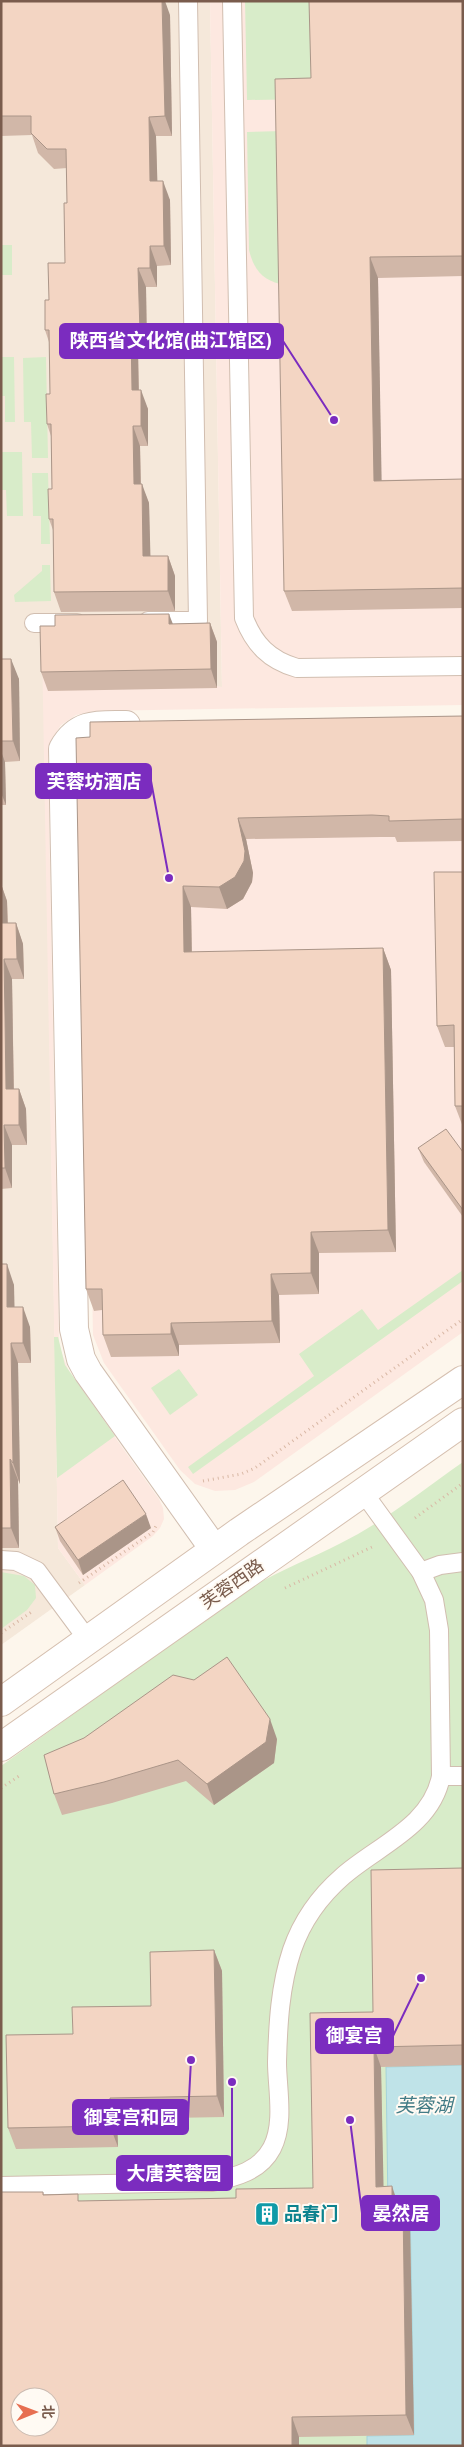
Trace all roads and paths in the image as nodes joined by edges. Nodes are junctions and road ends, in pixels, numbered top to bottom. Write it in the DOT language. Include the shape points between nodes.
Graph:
graph roads {
  1 [pos="188,1"];
  2 [pos="232,1"];
  3 [pos="92,622"];
  4 [pos="131,622"];
  5 [pos="34,624"];
  6 [pos="463,666"];
  7 [pos="155,724"];
  8 [pos="463,1319"];
  9 [pos="463,1380"];
  10 [pos="463,1422"];
  11 [pos="463,1483"];
  12 [pos="363,1492"];
  13 [pos="177,1496"];
  14 [pos="393,1533"];
  15 [pos="214,1549"];
  16 [pos="1,1560"];
  17 [pos="463,1562"];
  18 [pos="421,1572"];
  19 [pos="284,1588"];
  20 [pos="57,1596"];
  21 [pos="1,1634"];
  22 [pos="88,1640"];
  23 [pos="1,1702"];
  24 [pos="1,1747"];
  25 [pos="25,1771"];
  26 [pos="440,1776"];
  27 [pos="463,1776"];
  28 [pos="1,1788"];
  29 [pos="1,2186"];
  1 -- 4 [label="lane" via="198,621"];
  2 -- 6 [label="lane" via="244,618 255,642 264,652 297,668"];
  3 -- 5 [label="lane"];
  7 -- 13 [label="main road" via="96,726 80,730 69,738 63,749 74,1329 81,1359 88,1372"];
  8 -- 13 [label="path" via="255,1468 206,1480"];
  9 -- 15 [label="main road"];
  10 -- 12 [label="main road, 芙蓉西路"];
  11 -- 14 [label="path"];
  12 -- 14 [label="lane"];
  12 -- 24 [label="main road, 芙蓉西路"];
  13 -- 15 [label="main road"];
  13 -- 20 [label="path" via="160,1511 153,1532"];
  14 -- 18 [label="lane"];
  14 -- 19 [label="path" via="354,1557"];
  15 -- 22 [label="main road"];
  16 -- 20 [label="lane" via="16,1561 37,1571"];
  17 -- 18 [label="lane"];
  18 -- 26 [label="lane" via="434,1600 438,1622"];
  20 -- 21 [label="path"];
  20 -- 22 [label="lane"];
  22 -- 23 [label="main road"];
  25 -- 28 [label="path"];
  26 -- 27 [label="lane"];
  26 -- 29 [label="lane" via="435,1797 416,1822 343,1876 314,1906 302,1926 285,1972 281,1999 278,2132 273,2146 256,2167 230,2179 212,2182"];
}
